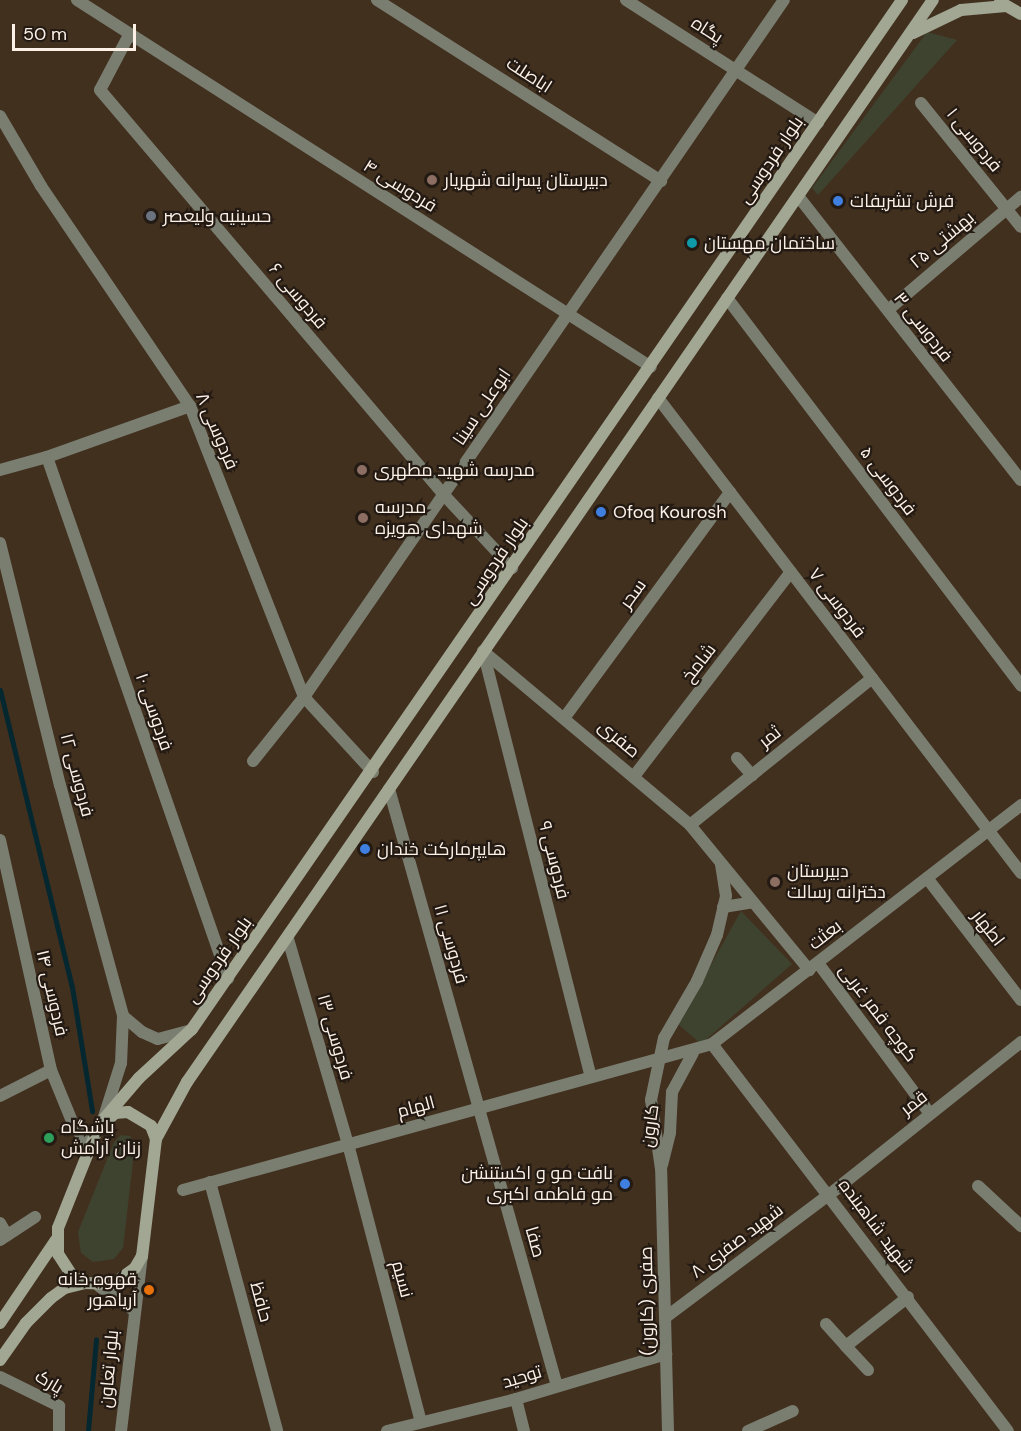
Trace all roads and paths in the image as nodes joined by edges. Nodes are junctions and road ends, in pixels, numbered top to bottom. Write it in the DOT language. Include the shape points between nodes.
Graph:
graph roads {
  1 [pos="77,0"];
  2 [pos="377,0"];
  3 [pos="626,0"];
  4 [pos="784,0"];
  5 [pos="933,0"];
  6 [pos="900,2"];
  7 [pos="1005,2"];
  8 [pos="1020,13"];
  9 [pos="909,34"];
  10 [pos="129,35"];
  11 [pos="738,72"];
  12 [pos="921,103"];
  13 [pos="0,116"];
  14 [pos="818,123"];
  15 [pos="661,181"];
  16 [pos="798,196"];
  17 [pos="1021,197"];
  18 [pos="1006,209"];
  19 [pos="1021,227"];
  20 [pos="727,298"];
  21 [pos="888,310"];
  22 [pos="568,314"];
  23 [pos="651,367"];
  24 [pos="658,398"];
  25 [pos="190,406"];
  26 [pos="47,457"];
  27 [pos="0,470"];
  28 [pos="1021,480"];
  29 [pos="730,492"];
  30 [pos="444,495"];
  31 [pos="0,543"];
  32 [pos="513,568"];
  33 [pos="791,572"];
  34 [pos="483,651"];
  35 [pos="872,678"];
  36 [pos="1021,686"];
  37 [pos="304,697"];
  38 [pos="565,717"];
  39 [pos="738,758"];
  40 [pos="253,761"];
  41 [pos="373,772"];
  42 [pos="752,774"];
  43 [pos="635,775"];
  44 [pos="389,789"];
  45 [pos="1021,805"];
  46 [pos="690,825"];
  47 [pos="988,831"];
  48 [pos="0,840"];
  49 [pos="721,864"];
  50 [pos="1021,873"];
  51 [pos="927,878"];
  52 [pos="753,902"];
  53 [pos="723,907"];
  54 [pos="288,939"];
  55 [pos="814,966"];
  56 [pos="228,978"];
  57 [pos="1021,1000"];
  58 [pos="123,1016"];
  59 [pos="192,1029"];
  60 [pos="1021,1042"];
  61 [pos="712,1044"];
  62 [pos="693,1053"];
  63 [pos="658,1059"];
  64 [pos="51,1070"];
  65 [pos="591,1077"];
  66 [pos="0,1096"];
  67 [pos="479,1108"];
  68 [pos="930,1114"];
  69 [pos="103,1120"];
  70 [pos="156,1139"];
  71 [pos="348,1144"];
  72 [pos="90,1146"];
  73 [pos="661,1169"];
  74 [pos="210,1182"];
  75 [pos="978,1186"];
  76 [pos="183,1190"];
  77 [pos="830,1194"];
  78 [pos="35,1217"];
  79 [pos="0,1223"];
  80 [pos="1021,1226"];
  81 [pos="4,1238"];
  82 [pos="56,1240"];
  83 [pos="142,1256"];
  84 [pos="85,1283"];
  85 [pos="99,1286"];
  86 [pos="908,1297"];
  87 [pos="133,1310"];
  88 [pos="666,1317"];
  89 [pos="0,1323"];
  90 [pos="826,1324"];
  91 [pos="846,1346"];
  92 [pos="666,1354"];
  93 [pos="0,1360"];
  94 [pos="868,1370"];
  95 [pos="0,1377"];
  96 [pos="557,1386"];
  97 [pos="516,1399"];
  98 [pos="793,1411"];
  99 [pos="421,1422"];
  100 [pos="59,1431"];
  101 [pos="122,1431"];
  102 [pos="277,1431"];
  103 [pos="387,1431"];
  104 [pos="524,1431"];
  105 [pos="668,1431"];
  106 [pos="748,1431"];
  107 [pos="1008,1431"];
  1 -- 10 [label="street, فردوسی ۴"];
  2 -- 15 [label="street, اباصلت"];
  3 -- 11 [label="street, پگاه"];
  4 -- 11 [label="street, ابوعلی سینا"];
  5 -- 9 [label="main road"];
  6 -- 14 [label="main road, بلوار فردوسی"];
  7 -- 8 [label="main road"];
  7 -- 9 [label="main road" via="961,10"];
  9 -- 16 [label="main road"];
  10 -- 22 [label="street, فردوسی ۴"];
  10 -- 30 [label="street, فردوسی ۶" via="100,90"];
  11 -- 14 [label="street, پگاه"];
  11 -- 15 [label="street, ابوعلی سینا"];
  12 -- 18 [label="street, فردوسی ۱"];
  13 -- 25 [label="street, فردوسی ۸" via="42,186"];
  14 -- 23 [label="main road, بلوار فردوسی"];
  15 -- 22 [label="street, ابوعلی سینا"];
  16 -- 20 [label="main road"];
  16 -- 21 [label="street, فردوسی ۳"];
  17 -- 18 [label="street, بهشتی ۲۵"];
  18 -- 19 [label="street, فردوسی ۱"];
  18 -- 21 [label="street, بهشتی ۲۵"];
  20 -- 24 [label="main road"];
  20 -- 36 [label="street, فردوسی ۵"];
  21 -- 28 [label="street, فردوسی ۳"];
  22 -- 23 [label="street, فردوسی ۴"];
  22 -- 30 [label="street, ابوعلی سینا"];
  23 -- 32 [label="main road, بلوار فردوسی"];
  24 -- 29 [label="street, فردوسی ۷"];
  24 -- 34 [label="main road"];
  25 -- 26 [label="street"];
  25 -- 37 [label="street, فردوسی ۸"];
  26 -- 27 [label="street"];
  26 -- 56 [label="street, فردوسی ۱۰"];
  29 -- 33 [label="street, فردوسی ۷"];
  29 -- 38 [label="street, سحر"];
  30 -- 32 [label="street, فردوسی ۶"];
  30 -- 37 [label="street, ابوعلی سینا"];
  31 -- 58 [label="street, فردوسی ۱۲"];
  32 -- 41 [label="main road, بلوار فردوسی"];
  33 -- 35 [label="street, فردوسی ۷"];
  33 -- 43 [label="street, شامخ"];
  34 -- 38 [label="street, صفری"];
  34 -- 44 [label="main road"];
  34 -- 65 [label="street, فردوسی ۹"];
  35 -- 42 [label="street, ثمر"];
  35 -- 47 [label="street, فردوسی ۷"];
  37 -- 40 [label="street, ابوعلی سینا"];
  37 -- 41 [label="street, فردوسی ۸"];
  38 -- 43 [label="street, صفری"];
  39 -- 42 [label="street"];
  41 -- 56 [label="main road, بلوار فردوسی"];
  42 -- 46 [label="street, ثمر"];
  43 -- 46 [label="street, صفری"];
  44 -- 54 [label="main road"];
  44 -- 67 [label="street, فردوسی ۱۱"];
  45 -- 47 [label="street, بعثت"];
  46 -- 49 [label="street, صفری"];
  47 -- 50 [label="street"];
  47 -- 51 [label="street, بعثت"];
  48 -- 64 [label="street, فردوسی ۱۴"];
  49 -- 52 [label="street, صفری"];
  49 -- 53 [label="street, کارون" via="726,896"];
  51 -- 55 [label="street, بعثت"];
  51 -- 57 [label="street, اطهار"];
  52 -- 53 [label="street"];
  52 -- 55 [label="street, کوچه قمر غربی"];
  53 -- 63 [label="street, کارون" via="717,935 697,981 664,1038"];
  54 -- 70 [label="main road" via="187,1082"];
  54 -- 71 [label="street, فردوسی ۱۳"];
  55 -- 61 [label="street, بعثت"];
  55 -- 68 [label="street, کوچه قمر غربی"];
  56 -- 59 [label="main road, بلوار فردوسی"];
  58 -- 59 [label="street" via="158,1039"];
  58 -- 69 [label="street, فردوسی ۱۲" via="121,1063"];
  59 -- 69 [label="main road, بلوار فردوسی" via="139,1078"];
  60 -- 68 [label="street, قمر"];
  61 -- 62 [label="street, بعثت"];
  61 -- 77 [label="street, شهید شاهبنده"];
  62 -- 63 [label="street, الهام"];
  62 -- 73 [label="street, کارون" via="672,1092 670,1132"];
  63 -- 65 [label="street, الهام"];
  63 -- 73 [label="street, کارون" via="651,1116"];
  64 -- 66 [label="street"];
  64 -- 72 [label="street, فردوسی ۱۴" via="74,1126"];
  65 -- 67 [label="street, الهام"];
  67 -- 71 [label="street, الهام"];
  67 -- 96 [label="street, صفا"];
  68 -- 77 [label="street, قمر"];
  69 -- 70 [label="main road" via="114,1113 135,1114 151,1126"];
  69 -- 72 [label="main road, بلوار فردوسی"];
  70 -- 83 [label="main road"];
  71 -- 74 [label="street, الهام"];
  71 -- 99 [label="street, نسیم"];
  72 -- 82 [label="main road, بلوار فردوسی"];
  73 -- 88 [label="street, صفری (کارون)"];
  74 -- 76 [label="street, الهام"];
  74 -- 102 [label="street, حافظ"];
  75 -- 80 [label="street"];
  77 -- 86 [label="street, شهید شاهبنده"];
  77 -- 88 [label="street, شهید صفری ۸"];
  78 -- 81 [label="street"];
  79 -- 81 [label="street"];
  82 -- 84 [label="main road" via="64,1267"];
  82 -- 89 [label="main road"];
  83 -- 85 [label="main road" via="125,1278"];
  83 -- 87 [label="street, بلوار تعاون"];
  84 -- 85 [label="main road"];
  84 -- 93 [label="main road" via="66,1288 51,1298 26,1323"];
  85 -- 87 [label="street"];
  86 -- 91 [label="street"];
  86 -- 107 [label="street, شهید شاهبنده"];
  87 -- 101 [label="street, بلوار تعاون"];
  88 -- 92 [label="street, صفری (کارون)"];
  90 -- 91 [label="street"];
  91 -- 94 [label="street"];
  92 -- 96 [label="street, توحید"];
  92 -- 105 [label="street, صفری (کارون)"];
  95 -- 100 [label="street, پارک" via="59,1406"];
  96 -- 97 [label="street, توحید"];
  97 -- 99 [label="street, توحید"];
  97 -- 104 [label="street"];
  98 -- 106 [label="street"];
  99 -- 103 [label="street, توحید"];
}
